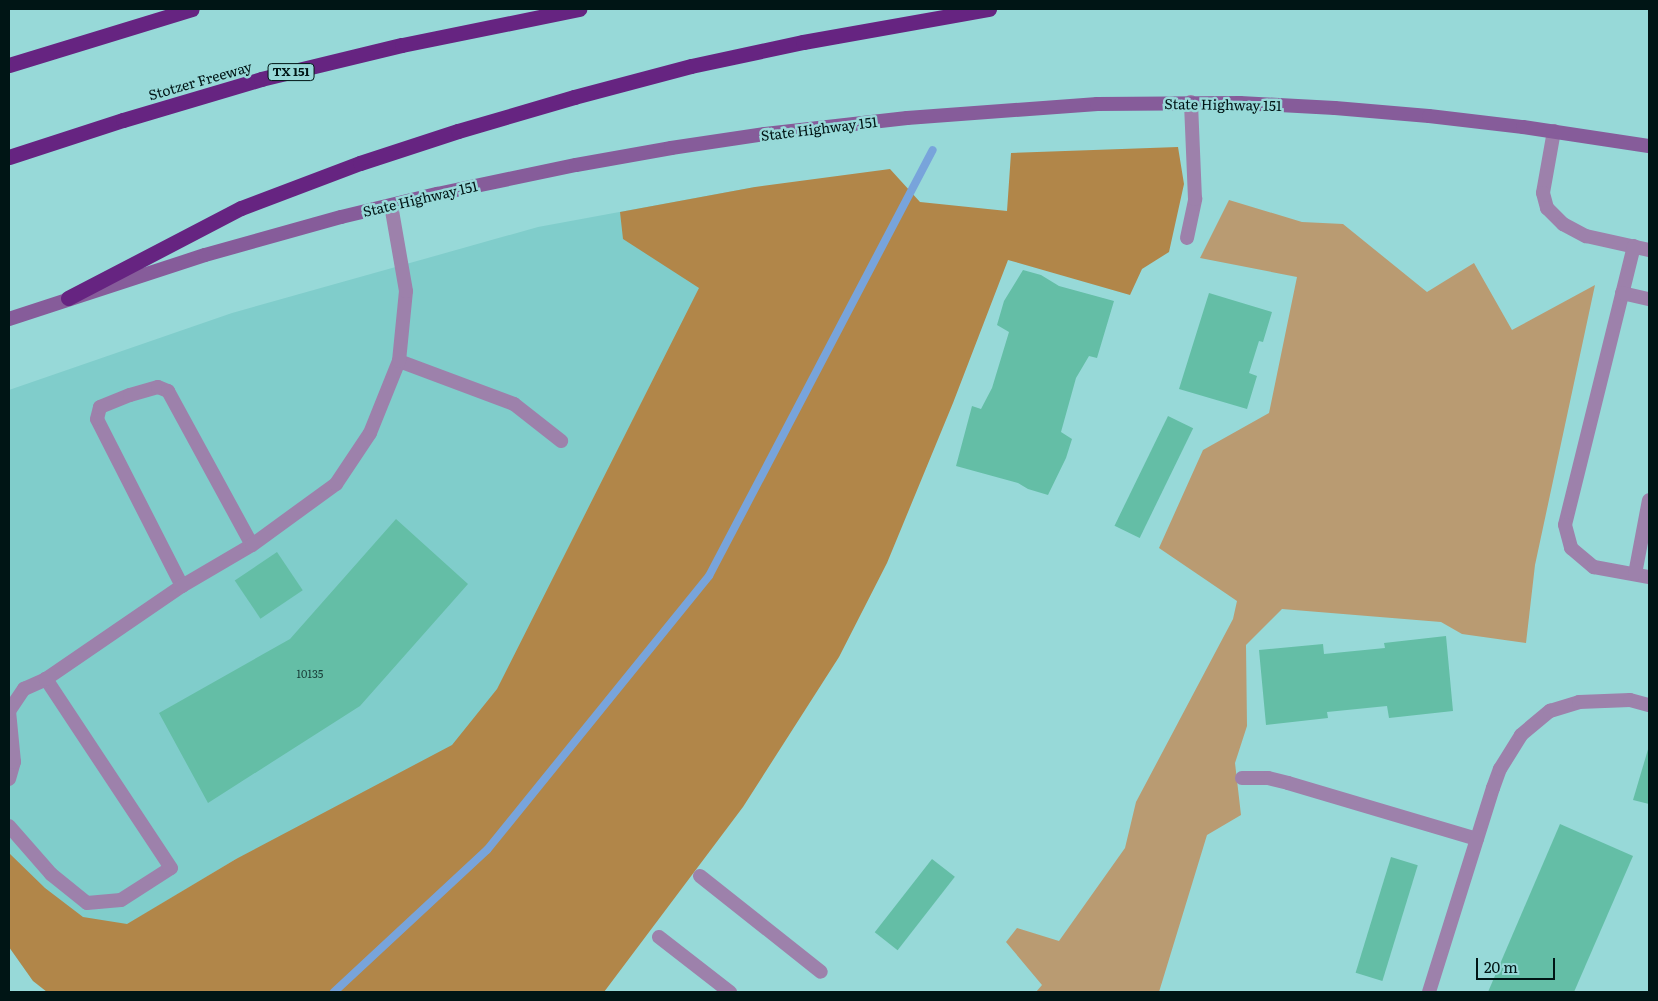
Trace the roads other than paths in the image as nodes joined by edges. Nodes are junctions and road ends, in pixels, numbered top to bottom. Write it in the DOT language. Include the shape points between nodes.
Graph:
graph roads {
  1 [pos="192,9"];
  2 [pos="579,9"];
  3 [pos="989,9"];
  4 [pos="9,65"];
  5 [pos="1191,102"];
  6 [pos="1554,131"];
  7 [pos="1649,146"];
  8 [pos="9,157"];
  9 [pos="391,205"];
  10 [pos="1187,238"];
  11 [pos="1634,246"];
  12 [pos="1649,250"];
  13 [pos="1622,293"];
  14 [pos="68,298"];
  15 [pos="1649,300"];
  16 [pos="9,319"];
  17 [pos="398,361"];
  18 [pos="562,441"];
  19 [pos="1649,500"];
  20 [pos="252,545"];
  21 [pos="1635,574"];
  22 [pos="1649,577"];
  23 [pos="182,586"];
  24 [pos="46,679"];
  25 [pos="1649,705"];
  26 [pos="9,711"];
  27 [pos="9,778"];
  28 [pos="1242,778"];
  29 [pos="9,826"];
  30 [pos="1477,839"];
  31 [pos="700,876"];
  32 [pos="659,937"];
  33 [pos="821,972"];
  34 [pos="730,992"];
  35 [pos="1429,992"];
  1 -- 4 [label="highway"];
  2 -- 8 [label="highway, Stotzer Freeway / TX 151" via="440,36 271,77"];
  3 -- 14 [label="highway" via="740,55 633,81 476,126 241,208"];
  5 -- 6 [label="main road, State Highway 151" via="1335,108"];
  5 -- 9 [label="main road, State Highway 151" via="1002,109 774,133 576,165"];
  5 -- 10 [label="lane" via="1195,199"];
  6 -- 7 [label="main road, State Highway 151"];
  6 -- 11 [label="lane" via="1543,194 1547,208 1563,224 1586,236"];
  9 -- 14 [label="main road, State Highway 151" via="251,242"];
  9 -- 17 [label="lane" via="406,291"];
  11 -- 12 [label="lane"];
  11 -- 13 [label="lane"];
  13 -- 15 [label="lane"];
  13 -- 21 [label="lane" via="1565,525 1571,548 1594,566"];
  14 -- 16 [label="main road, State Highway 151"];
  17 -- 18 [label="lane" via="514,404"];
  17 -- 20 [label="lane" via="370,434 336,484"];
  19 -- 21 [label="lane"];
  20 -- 23 [label="lane"];
  20 -- 23 [label="lane" via="168,391 158,387 100,407 97,419 100,426"];
  21 -- 22 [label="lane"];
  23 -- 24 [label="lane"];
  24 -- 26 [label="lane" via="24,689"];
  24 -- 29 [label="lane" via="172,868 121,900 87,903 51,874"];
  25 -- 30 [label="lane" via="1630,700 1579,702 1550,711 1521,735 1508,753"];
  26 -- 27 [label="lane" via="14,762"];
  28 -- 30 [label="lane" via="1268,778 1288,783"];
  30 -- 35 [label="lane"];
  31 -- 33 [label="lane"];
  32 -- 34 [label="lane"];
}
